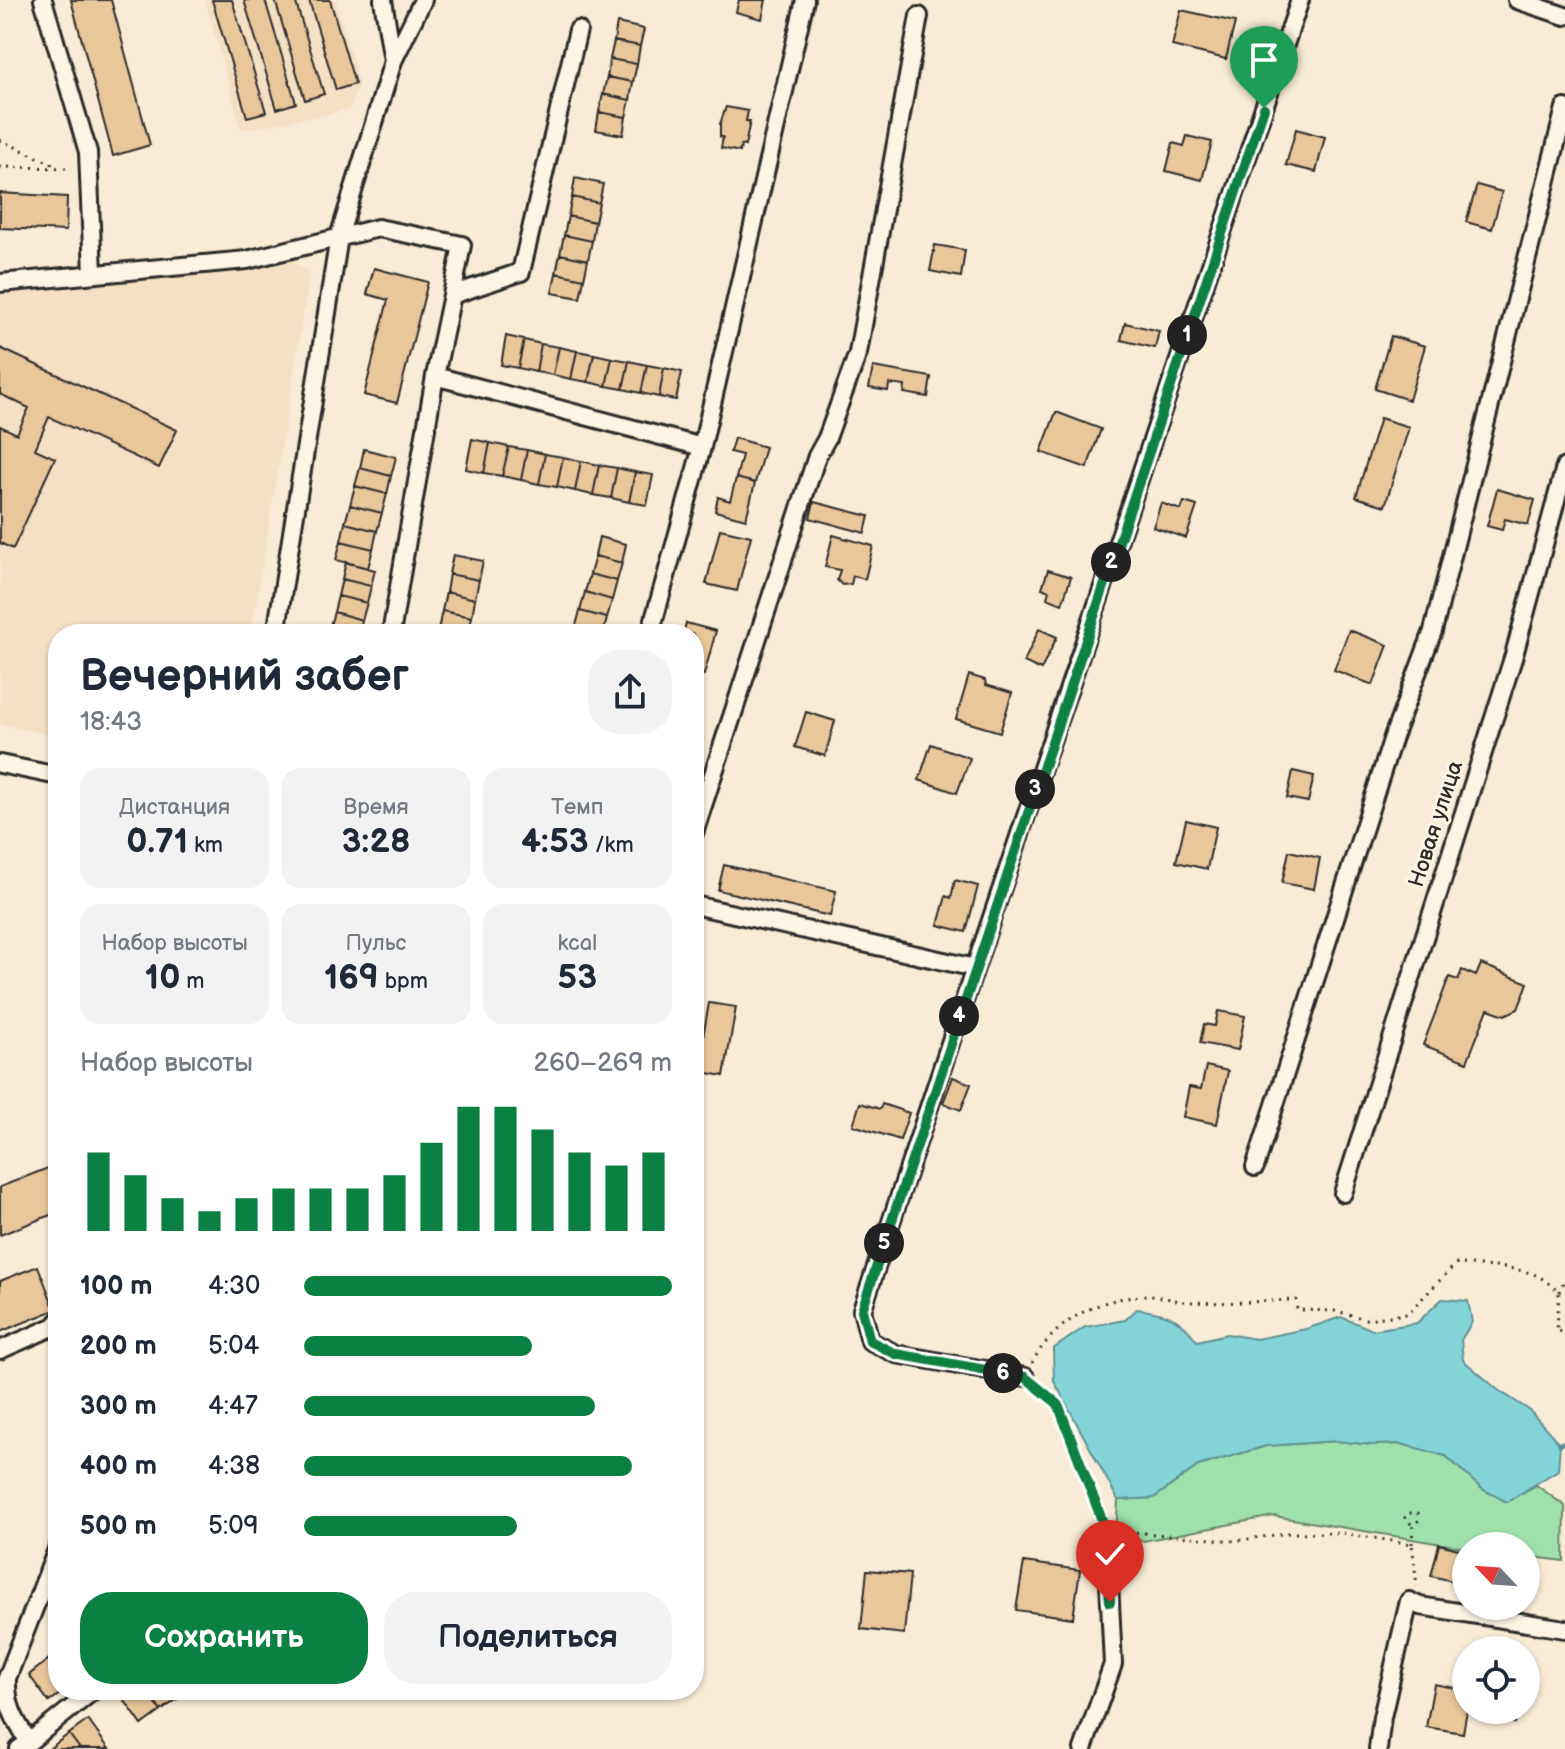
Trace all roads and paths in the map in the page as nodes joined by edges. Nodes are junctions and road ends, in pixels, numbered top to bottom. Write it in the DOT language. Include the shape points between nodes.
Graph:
graph roads {
  1 [pos="43,0"];
  2 [pos="383,0"];
  3 [pos="423,0"];
  4 [pos="805,0"];
  5 [pos="1300,0"];
  6 [pos="1517,0"];
  7 [pos="919,16"];
  8 [pos="1565,16"];
  9 [pos="578,30"];
  10 [pos="393,61"];
  11 [pos="1565,108"];
  12 [pos="0,140"];
  13 [pos="0,167"];
  14 [pos="61,168"];
  15 [pos="88,168"];
  16 [pos="339,237"];
  17 [pos="93,274"];
  18 [pos="0,283"];
  19 [pos="452,295"];
  20 [pos="435,376"];
  21 [pos="702,447"];
  22 [pos="1565,467"];
  23 [pos="278,624"];
  24 [pos="393,624"];
  25 [pos="653,624"];
  26 [pos="0,764"];
  27 [pos="48,774"];
  28 [pos="704,802"];
  29 [pos="704,907"];
  30 [pos="975,968"];
  31 [pos="1255,1167"];
  32 [pos="1343,1193"];
  33 [pos="1565,1279"];
  34 [pos="1559,1292"];
  35 [pos="48,1329"];
  36 [pos="1565,1332"];
  37 [pos="0,1350"];
  38 [pos="1025,1377"];
  39 [pos="1413,1526"];
  40 [pos="1106,1534"];
  41 [pos="1412,1544"];
  42 [pos="48,1573"];
  43 [pos="1420,1606"];
  44 [pos="1565,1629"];
  45 [pos="81,1700"];
  46 [pos="24,1745"];
  47 [pos="1083,1749"];
  48 [pos="1378,1749"];
  1 -- 15 [label="street" via="88,152"];
  2 -- 10 [label="street"];
  3 -- 10 [label="street"];
  4 -- 21 [label="street"];
  5 -- 30 [label="street"];
  6 -- 8 [label="street"];
  7 -- 28 [label="street" via="858,353 817,456"];
  9 -- 19 [label="street" via="521,272"];
  10 -- 16 [label="street"];
  11 -- 31 [label="street" via="1433,631 1393,737"];
  12 -- 14 [label="path"];
  13 -- 14 [label="path"];
  14 -- 15 [label="path"];
  15 -- 17 [label="street"];
  16 -- 17 [label="street" via="247,260"];
  16 -- 19 [label="street" via="378,228 462,245"];
  16 -- 23 [label="street"];
  17 -- 18 [label="street"];
  19 -- 20 [label="street"];
  20 -- 21 [label="street"];
  20 -- 24 [label="street"];
  21 -- 25 [label="street"];
  22 -- 32 [label="street, Новая улица" via="1514,655"];
  26 -- 27 [label="street"];
  29 -- 30 [label="street"];
  30 -- 38 [label="street" via="862,1310 870,1341 896,1354"];
  33 -- 34 [label="path"];
  34 -- 36 [label="path" via="1557,1331"];
  34 -- 38 [label="path" via="1536,1274 1457,1263 1407,1314 1366,1319 1336,1311 1297,1310 1296,1300 1190,1302 1149,1296 1090,1308 1056,1330"];
  35 -- 37 [label="street"];
  38 -- 40 [label="path" via="1058,1404"];
  39 -- 41 [label="path"];
  40 -- 41 [label="path" via="1235,1541 1288,1533 1342,1533"];
  40 -- 47 [label="street" via="1113,1664"];
  41 -- 43 [label="path"];
  42 -- 46 [label="street" via="7,1678 10,1713"];
  43 -- 44 [label="street"];
  43 -- 48 [label="street" via="1409,1601"];
  45 -- 46 [label="street"];
}
